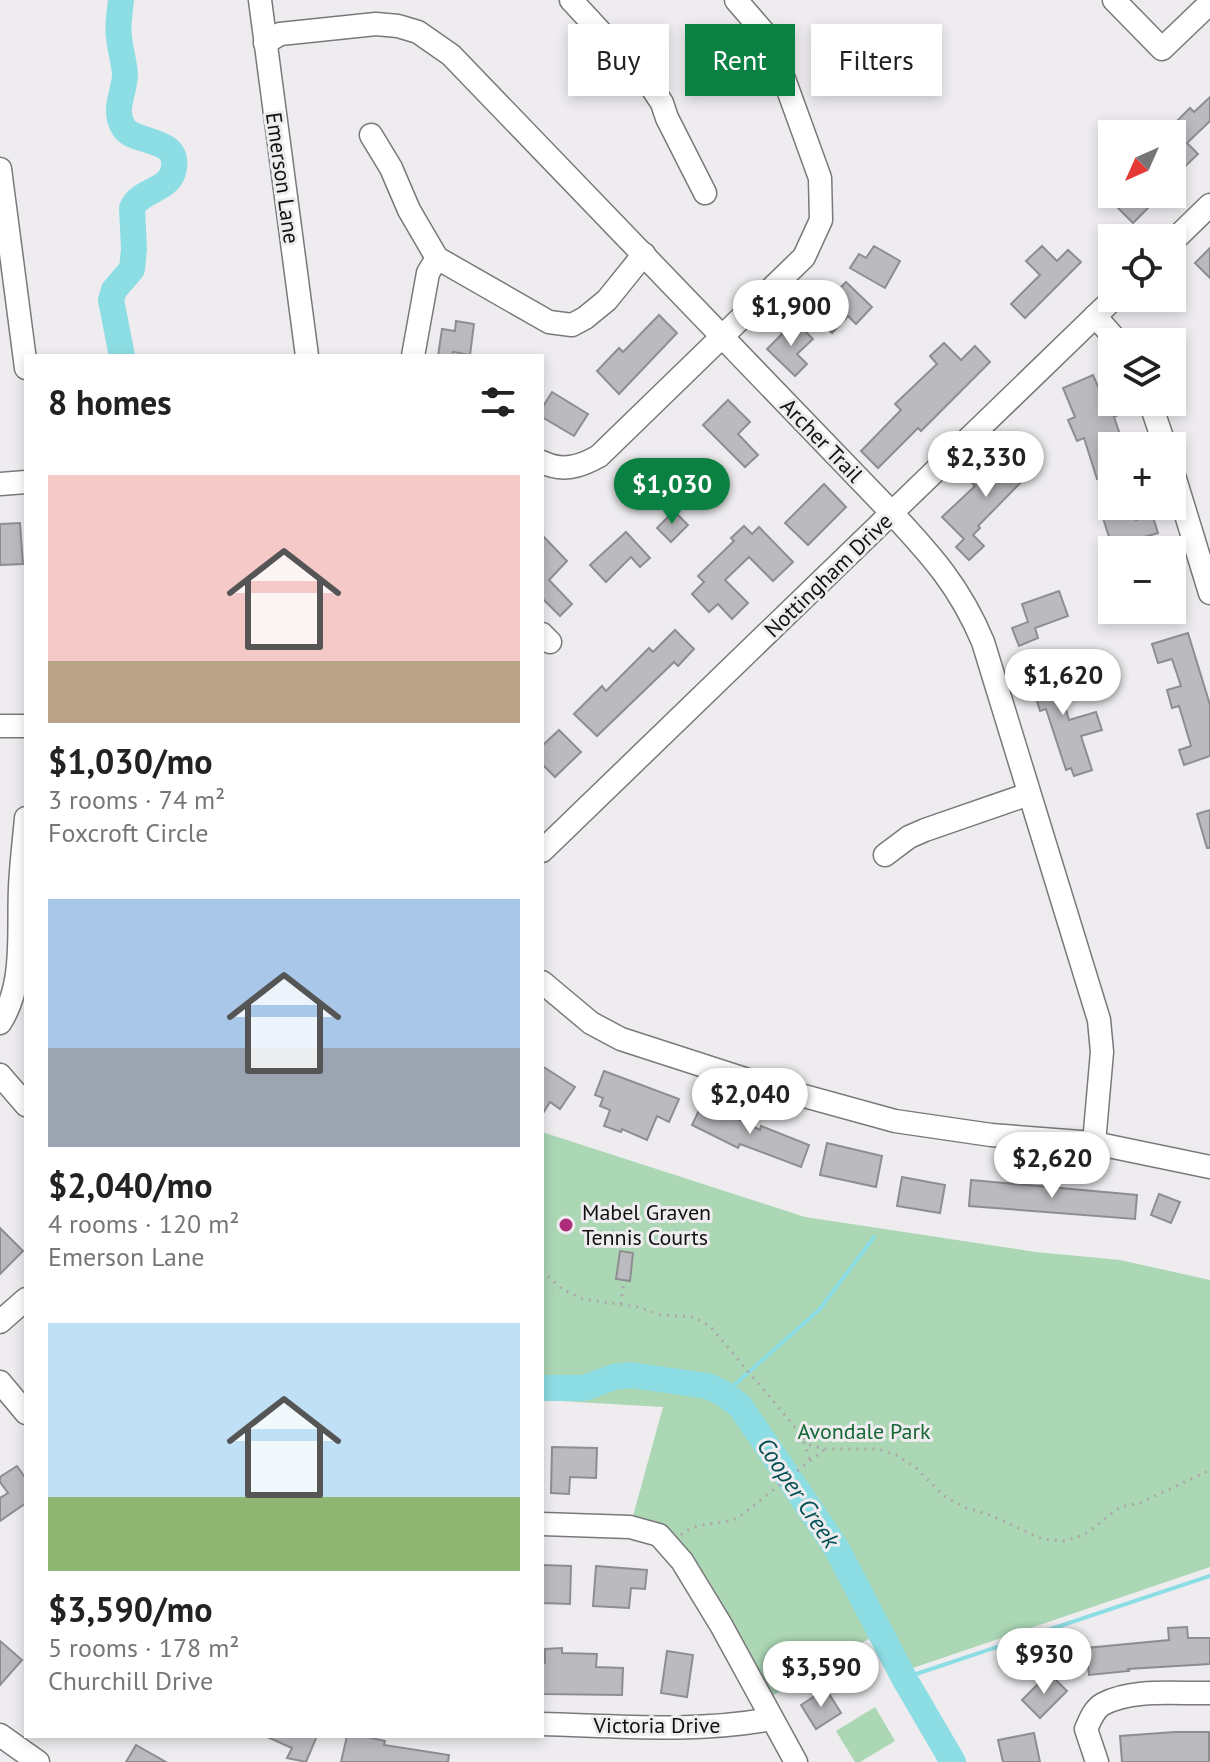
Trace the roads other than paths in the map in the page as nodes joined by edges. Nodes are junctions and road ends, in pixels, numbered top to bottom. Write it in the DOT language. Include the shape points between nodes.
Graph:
graph roads {
  1 [pos="260,0"];
  2 [pos="571,0"];
  3 [pos="736,0"];
  4 [pos="1114,0"];
  5 [pos="1210,3"];
  6 [pos="265,43"];
  7 [pos="371,135"];
  8 [pos="0,169"];
  9 [pos="705,193"];
  10 [pos="1210,205"];
  11 [pos="1186,228"];
  12 [pos="644,254"];
  13 [pos="437,258"];
  14 [pos="6,270"];
  15 [pos="1099,312"];
  16 [pos="1095,316"];
  17 [pos="1106,328"];
  18 [pos="724,338"];
  19 [pos="307,354"];
  20 [pos="413,354"];
  21 [pos="24,358"];
  22 [pos="544,463"];
  23 [pos="24,482"];
  24 [pos="0,484"];
  25 [pos="892,513"];
  26 [pos="1186,515"];
  27 [pos="1210,593"];
  28 [pos="0,726"];
  29 [pos="24,726"];
  30 [pos="1029,794"];
  31 [pos="24,833"];
  32 [pos="544,849"];
  33 [pos="885,855"];
  34 [pos="9,948"];
  35 [pos="544,984"];
  36 [pos="0,1023"];
  37 [pos="0,1075"];
  38 [pos="24,1103"];
  39 [pos="1094,1143"];
  40 [pos="1210,1167"];
  41 [pos="24,1301"];
  42 [pos="0,1322"];
  43 [pos="0,1382"];
  44 [pos="24,1411"];
  45 [pos="544,1524"];
  46 [pos="1210,1693"];
  47 [pos="771,1719"];
  48 [pos="544,1724"];
  49 [pos="0,1735"];
  50 [pos="38,1762"];
  51 [pos="796,1762"];
  52 [pos="1097,1762"];
  1 -- 6 [label="street, Emerson Lane"];
  2 -- 9 [label="street" via="650,85"];
  3 -- 18 [label="street" via="767,36 775,54 820,178 821,220 804,257"];
  4 -- 5 [label="street" via="1162,49"];
  6 -- 12 [label="street, Archer Trail" via="280,34 376,24 418,32 451,55"];
  6 -- 19 [label="street, Emerson Lane"];
  7 -- 13 [label="street"];
  8 -- 14 [label="street"];
  10 -- 11 [label="street"];
  12 -- 13 [label="street" via="607,300 572,325 549,322"];
  12 -- 18 [label="street, Archer Trail"];
  13 -- 20 [label="street" via="428,273"];
  14 -- 21 [label="street"];
  15 -- 16 [label="street, Nottingham Drive"];
  16 -- 17 [label="street"];
  16 -- 25 [label="street, Nottingham Drive"];
  18 -- 22 [label="street" via="599,456 567,469"];
  18 -- 25 [label="street, Archer Trail"];
  23 -- 24 [label="street"];
  25 -- 30 [label="street, Archer Trail" via="934,558 973,618"];
  25 -- 32 [label="street, Nottingham Drive"];
  26 -- 27 [label="street"];
  28 -- 29 [label="street"];
  30 -- 33 [label="street" via="925,830"];
  30 -- 39 [label="street, Archer Trail" via="1099,1020 1102,1052"];
  31 -- 34 [label="street"];
  34 -- 36 [label="street" via="18,969 9,1009"];
  35 -- 39 [label="street" via="591,1023 621,1039 757,1083 895,1121"];
  37 -- 38 [label="street"];
  39 -- 40 [label="street"];
  41 -- 42 [label="street"];
  43 -- 44 [label="street"];
  45 -- 47 [label="street" via="630,1527 659,1535 721,1625"];
  46 -- 52 [label="street" via="1134,1696 1102,1704 1086,1729"];
  47 -- 48 [label="street, Victoria Drive" via="739,1725"];
  47 -- 51 [label="street"];
  49 -- 50 [label="street"];
}
